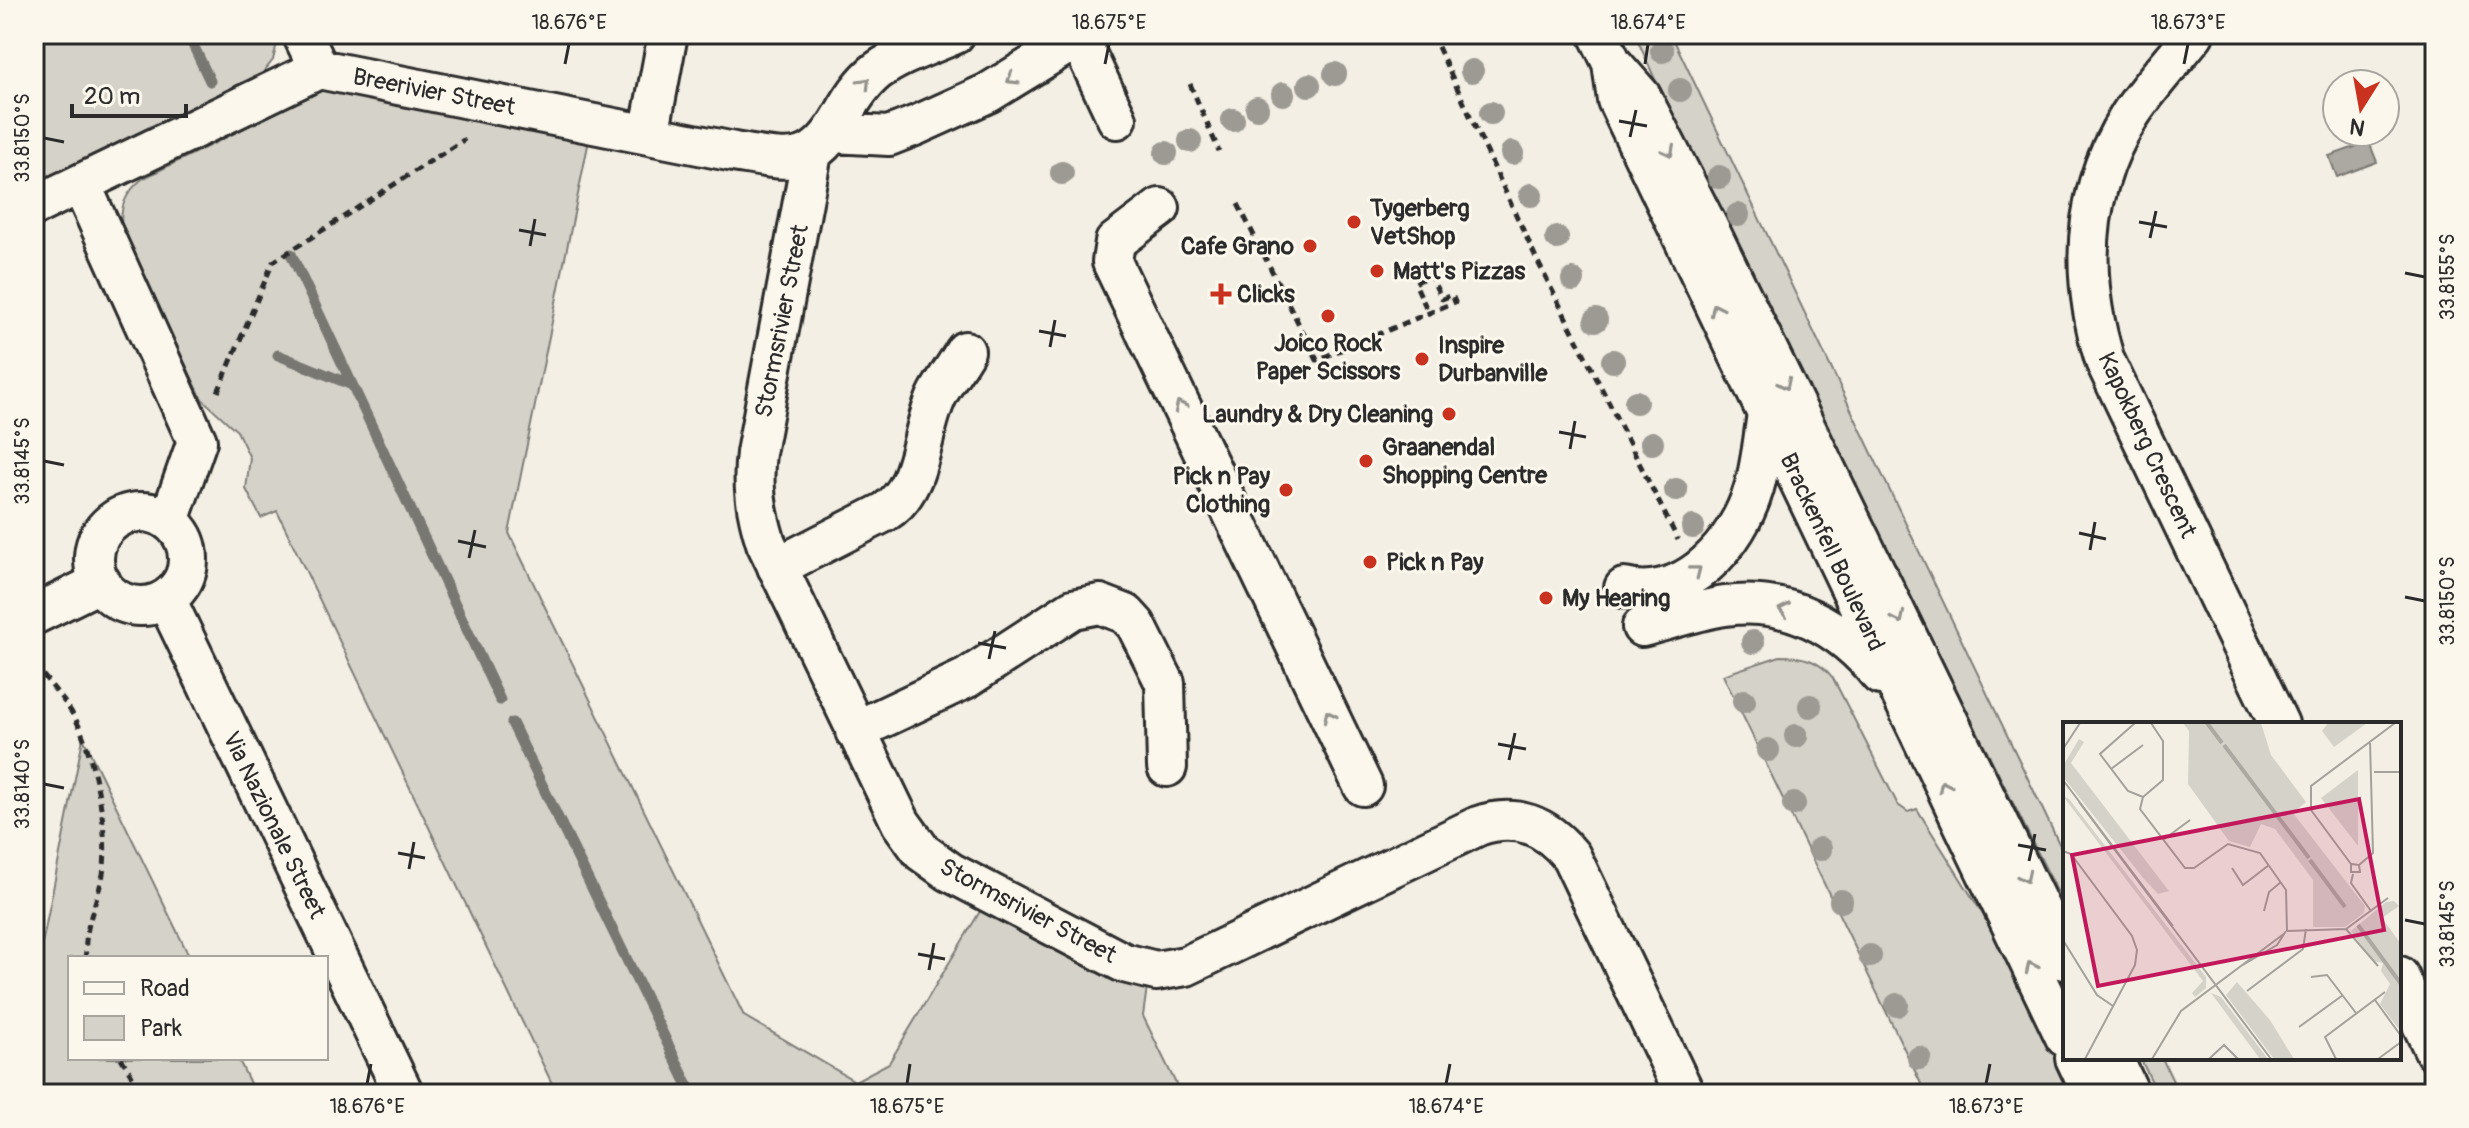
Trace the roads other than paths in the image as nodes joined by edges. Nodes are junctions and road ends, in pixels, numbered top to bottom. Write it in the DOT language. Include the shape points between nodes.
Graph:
graph roads {
  1 [pos="302,34"];
  2 [pos="668,34"];
  3 [pos="955,34"];
  4 [pos="2194,34"];
  5 [pos="1080,35"];
  6 [pos="1605,48"];
  7 [pos="319,69"];
  8 [pos="1117,119"];
  9 [pos="649,135"];
  10 [pos="823,143"];
  11 [pos="81,184"];
  12 [pos="34,206"];
  13 [pos="1160,208"];
  14 [pos="965,351"];
  15 [pos="1767,414"];
  16 [pos="169,521"];
  17 [pos="777,567"];
  18 [pos="101,582"];
  19 [pos="1624,588"];
  20 [pos="166,599"];
  21 [pos="34,615"];
  22 [pos="1642,627"];
  23 [pos="1907,708"];
  24 [pos="2278,722"];
  25 [pos="855,731"];
  26 [pos="1167,767"];
  27 [pos="1363,786"];
  28 [pos="2063,956"];
  29 [pos="2401,980"];
  30 [pos="2063,1033"];
  31 [pos="2435,1052"];
  32 [pos="2076,1060"];
  33 [pos="2114,1060"];
  34 [pos="404,1094"];
  35 [pos="1685,1094"];
  36 [pos="2092,1094"];
  37 [pos="2130,1094"];
  1 -- 7 [label="street"];
  2 -- 9 [label="street"];
  10 -- 3 [label="street, Stormsrivier Street, one-way" via="856,92 877,71"];
  4 -- 24 [label="street, Kapokberg Crescent" via="2131,113 2103,170 2089,231 2089,297 2105,361"];
  5 -- 8 [label="street"];
  5 -- 10 [label="street, Breerivier Street, one-way" via="988,93 917,125 889,136"];
  15 -- 6 [label="street, Brackenfell Boulevard, one-way" via="1617,100"];
  6 -- 28 [label="street, Brackenfell Boulevard, one-way" via="1641,96 1708,227"];
  7 -- 9 [label="street, Breerivier Street"];
  7 -- 11 [label="street, Breerivier Street"];
  9 -- 10 [label="street, Breerivier Street" via="777,159 801,158"];
  10 -- 17 [label="street, Stormsrivier Street" via="753,473 758,519"];
  11 -- 12 [label="street, Breerivier Street"];
  11 -- 16 [label="street" via="197,441"];
  27 -- 13 [label="street, one-way" via="1112,262 1115,242"];
  14 -- 17 [label="street" via="937,395 900,500"];
  19 -- 15 [label="street, one-way" via="1657,592 1673,587 1721,547 1744,515 1753,490"];
  15 -- 23 [label="street, Brackenfell Boulevard"];
  16 -- 18 [label="street" via="140,512 111,523 95,549"];
  16 -- 20 [label="street" via="180,532 189,561 178,589"];
  17 -- 25 [label="street, Stormsrivier Street"];
  18 -- 20 [label="street" via="121,601 137,606"];
  18 -- 21 [label="street"];
  20 -- 34 [label="street, Via Nazionale Street"];
  23 -- 22 [label="street, one-way" via="1853,644 1832,628 1783,608 1725,606"];
  30 -- 23 [label="street, Brackenfell Boulevard, one-way"];
  25 -- 26 [label="street" via="967,678 1073,609 1100,604 1126,614 1136,625 1165,683"];
  25 -- 35 [label="street, Stormsrivier Street" via="910,839 935,863 1124,963 1156,971 1186,966 1478,826 1506,820 1541,828 1571,856"];
  29 -- 31 [label="street"];
  32 -- 36 [label="street"];
  33 -- 37 [label="street"];
}
